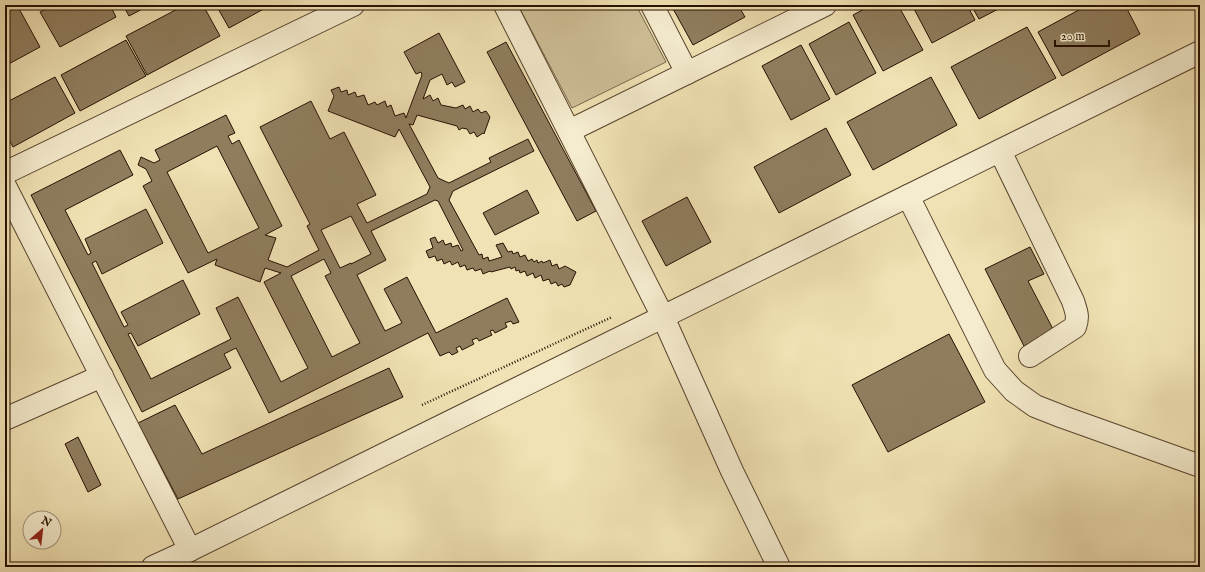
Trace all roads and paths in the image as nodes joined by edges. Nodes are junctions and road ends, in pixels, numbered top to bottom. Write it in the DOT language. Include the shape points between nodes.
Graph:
graph roads {
  1 [pos="353,5"];
  2 [pos="506,5"];
  3 [pos="652,5"];
  4 [pos="825,5"];
  5 [pos="1200,52"];
  6 [pos="687,74"];
  7 [pos="569,131"];
  8 [pos="1000,151"];
  9 [pos="5,173"];
  10 [pos="5,186"];
  11 [pos="908,196"];
  12 [pos="663,317"];
  13 [pos="1030,356"];
  14 [pos="102,376"];
  15 [pos="5,419"];
  16 [pos="1200,466"];
  17 [pos="190,550"];
  18 [pos="153,567"];
  19 [pos="779,567"];
  1 -- 9 [label="street"];
  2 -- 7 [label="street"];
  3 -- 6 [label="street"];
  4 -- 6 [label="street"];
  5 -- 8 [label="street"];
  6 -- 7 [label="street"];
  7 -- 12 [label="street"];
  8 -- 11 [label="street"];
  8 -- 13 [label="street" via="1077,312 1078,320 1075,327"];
  10 -- 14 [label="street"];
  11 -- 12 [label="street"];
  11 -- 16 [label="street" via="995,370 1014,391 1035,406"];
  12 -- 17 [label="street"];
  12 -- 19 [label="street" via="732,471"];
  14 -- 15 [label="street"];
  14 -- 17 [label="street"];
  17 -- 18 [label="street"];
}
